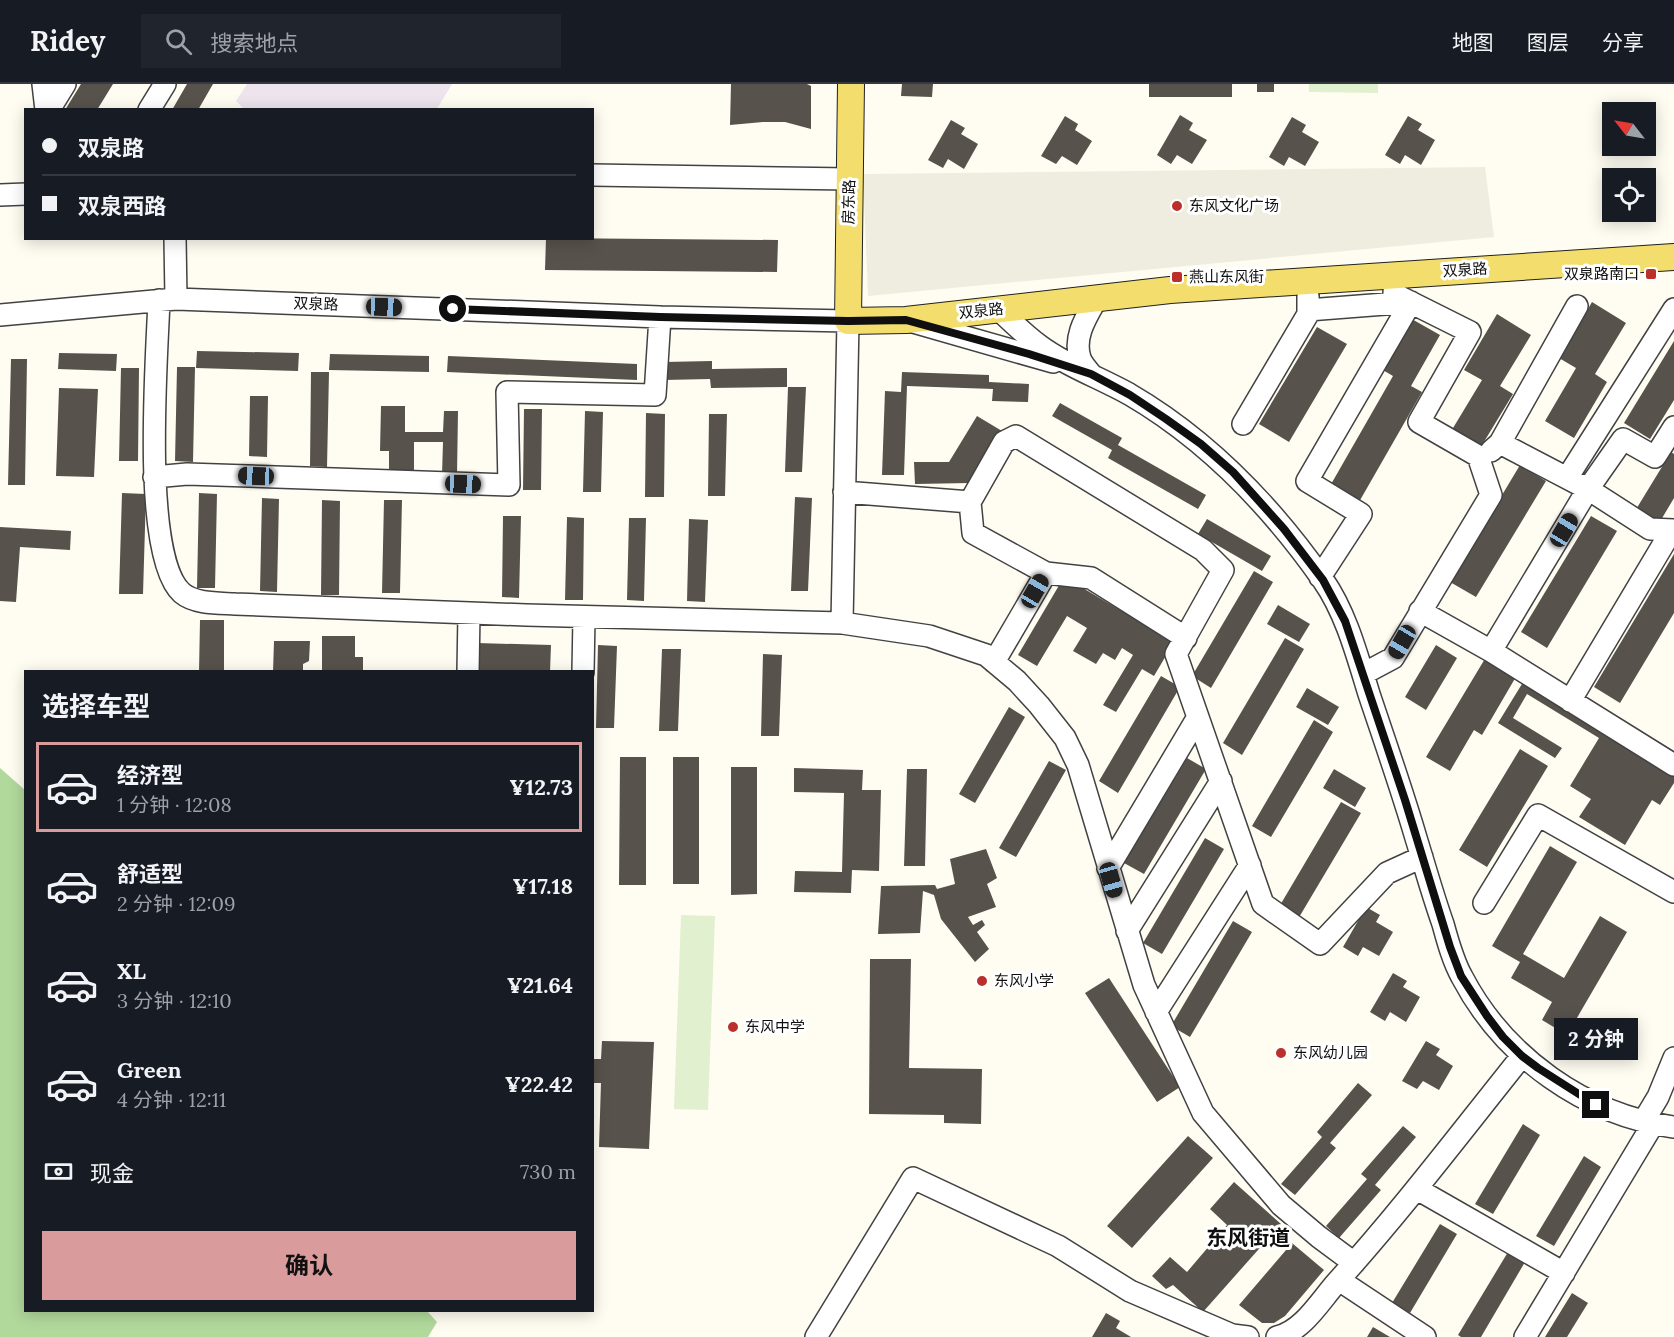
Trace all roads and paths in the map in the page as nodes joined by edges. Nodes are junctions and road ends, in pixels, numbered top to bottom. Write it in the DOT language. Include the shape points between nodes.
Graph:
graph roads {
  1 [pos="43,84"];
  2 [pos="65,84"];
  3 [pos="165,84"];
  4 [pos="850,84"];
  5 [pos="48,108"];
  6 [pos="49,108"];
  7 [pos="150,108"];
  8 [pos="594,175"];
  9 [pos="850,179"];
  10 [pos="24,194"];
  11 [pos="0,195"];
  12 [pos="175,240"];
  13 [pos="1674,257"];
  14 [pos="1395,275"];
  15 [pos="1308,281"];
  16 [pos="1097,298"];
  17 [pos="167,300"];
  18 [pos="1411,302"];
  19 [pos="1577,306"];
  20 [pos="998,309"];
  21 [pos="1674,309"];
  22 [pos="1308,310"];
  23 [pos="0,315"];
  24 [pos="660,317"];
  25 [pos="906,320"];
  26 [pos="848,321"];
  27 [pos="1091,374"];
  28 [pos="1243,424"];
  29 [pos="1674,427"];
  30 [pos="1500,443"];
  31 [pos="1479,461"];
  32 [pos="154,477"];
  33 [pos="1567,478"];
  34 [pos="1588,489"];
  35 [pos="844,492"];
  36 [pos="970,502"];
  37 [pos="1673,530"];
  38 [pos="1046,573"];
  39 [pos="1320,577"];
  40 [pos="1420,611"];
  41 [pos="469,613"];
  42 [pos="584,617"];
  43 [pos="842,623"];
  44 [pos="1186,638"];
  45 [pos="1491,651"];
  46 [pos="994,662"];
  47 [pos="468,670"];
  48 [pos="583,670"];
  49 [pos="1363,674"];
  50 [pos="1570,700"];
  51 [pos="1198,717"];
  52 [pos="1674,765"];
  53 [pos="1221,781"];
  54 [pos="1422,857"];
  55 [pos="1250,865"];
  56 [pos="1108,868"];
  57 [pos="1674,892"];
  58 [pos="1484,903"];
  59 [pos="1127,931"];
  60 [pos="1156,1012"];
  61 [pos="1522,1056"];
  62 [pos="1674,1058"];
  63 [pos="1648,1123"];
  64 [pos="1674,1127"];
  65 [pos="1417,1189"];
  66 [pos="1354,1263"];
  67 [pos="1564,1273"];
  68 [pos="1340,1280"];
  69 [pos="816,1337"];
  70 [pos="1248,1337"];
  71 [pos="1277,1337"];
  72 [pos="1425,1337"];
  73 [pos="1525,1337"];
  1 -- 5 [label="street"];
  2 -- 6 [label="street"];
  3 -- 7 [label="street"];
  4 -- 9 [label="main road, 房东路"];
  8 -- 9 [label="street"];
  9 -- 26 [label="main road, 房东路"];
  10 -- 11 [label="street"];
  12 -- 17 [label="street"];
  13 -- 14 [label="main road, 双泉路"];
  14 -- 15 [label="main road, 双泉路"];
  14 -- 18 [label="street" via="1394,294"];
  15 -- 16 [label="main road, 双泉路"];
  15 -- 22 [label="street"];
  16 -- 20 [label="main road, 双泉路"];
  16 -- 27 [label="street" via="1083,321 1078,343 1080,359"];
  17 -- 23 [label="street, 双泉路"];
  17 -- 24 [label="street, 双泉路"];
  17 -- 32 [label="street"];
  18 -- 22 [label="street"];
  18 -- 31 [label="street" via="1470,333 1419,422 1478,456"];
  18 -- 39 [label="street" via="1306,481 1361,514"];
  19 -- 30 [label="street"];
  20 -- 25 [label="main road, 双泉路"];
  20 -- 27 [label="street" via="1041,347"];
  21 -- 33 [label="street"];
  22 -- 28 [label="street"];
  24 -- 26 [label="street, 双泉路"];
  24 -- 32 [label="street" via="655,394 507,392 509,485 187,474"];
  25 -- 26 [label="main road, 双泉路"];
  25 -- 27 [label="street"];
  26 -- 35 [label="street"];
  27 -- 39 [label="street" via="1166,419 1233,472"];
  29 -- 34 [label="street" via="1655,457 1623,439"];
  30 -- 31 [label="street"];
  30 -- 33 [label="street"];
  31 -- 40 [label="street" via="1491,495"];
  32 -- 41 [label="street" via="163,554 171,578 183,594 204,602"];
  33 -- 34 [label="street"];
  34 -- 37 [label="street" via="1650,529"];
  34 -- 45 [label="street"];
  35 -- 36 [label="street"];
  35 -- 43 [label="street"];
  36 -- 38 [label="street" via="973,533"];
  36 -- 44 [label="street" via="1004,442 1016,436 1203,550 1223,570"];
  37 -- 50 [label="street"];
  38 -- 44 [label="street" via="1091,578"];
  38 -- 46 [label="street"];
  39 -- 49 [label="street" via="1345,621"];
  40 -- 45 [label="street"];
  40 -- 49 [label="street" via="1393,658"];
  41 -- 42 [label="street"];
  41 -- 47 [label="street"];
  42 -- 43 [label="street"];
  42 -- 48 [label="street"];
  43 -- 46 [label="street" via="929,636 986,655"];
  44 -- 51 [label="street" via="1176,654"];
  45 -- 50 [label="street"];
  46 -- 56 [label="street" via="1040,705 1065,738 1078,765"];
  49 -- 54 [label="street"];
  50 -- 52 [label="street"];
  51 -- 53 [label="street"];
  51 -- 56 [label="street"];
  53 -- 55 [label="street"];
  53 -- 59 [label="street"];
  54 -- 55 [label="street" via="1387,873 1320,944 1263,904"];
  54 -- 61 [label="street" via="1461,976 1503,1037"];
  55 -- 60 [label="street"];
  56 -- 59 [label="street"];
  57 -- 58 [label="street" via="1538,815"];
  59 -- 60 [label="street"];
  60 -- 66 [label="street" via="1203,1113 1281,1205"];
  61 -- 63 [label="street" via="1596,1105"];
  61 -- 65 [label="street"];
  62 -- 63 [label="street"];
  63 -- 64 [label="street"];
  63 -- 67 [label="street"];
  65 -- 66 [label="street"];
  65 -- 67 [label="street"];
  66 -- 68 [label="street"];
  67 -- 73 [label="street"];
  68 -- 71 [label="street" via="1310,1315 1286,1335"];
  68 -- 72 [label="street"];
  69 -- 70 [label="street" via="913,1178 1058,1246 1130,1291 1232,1335"];
}
